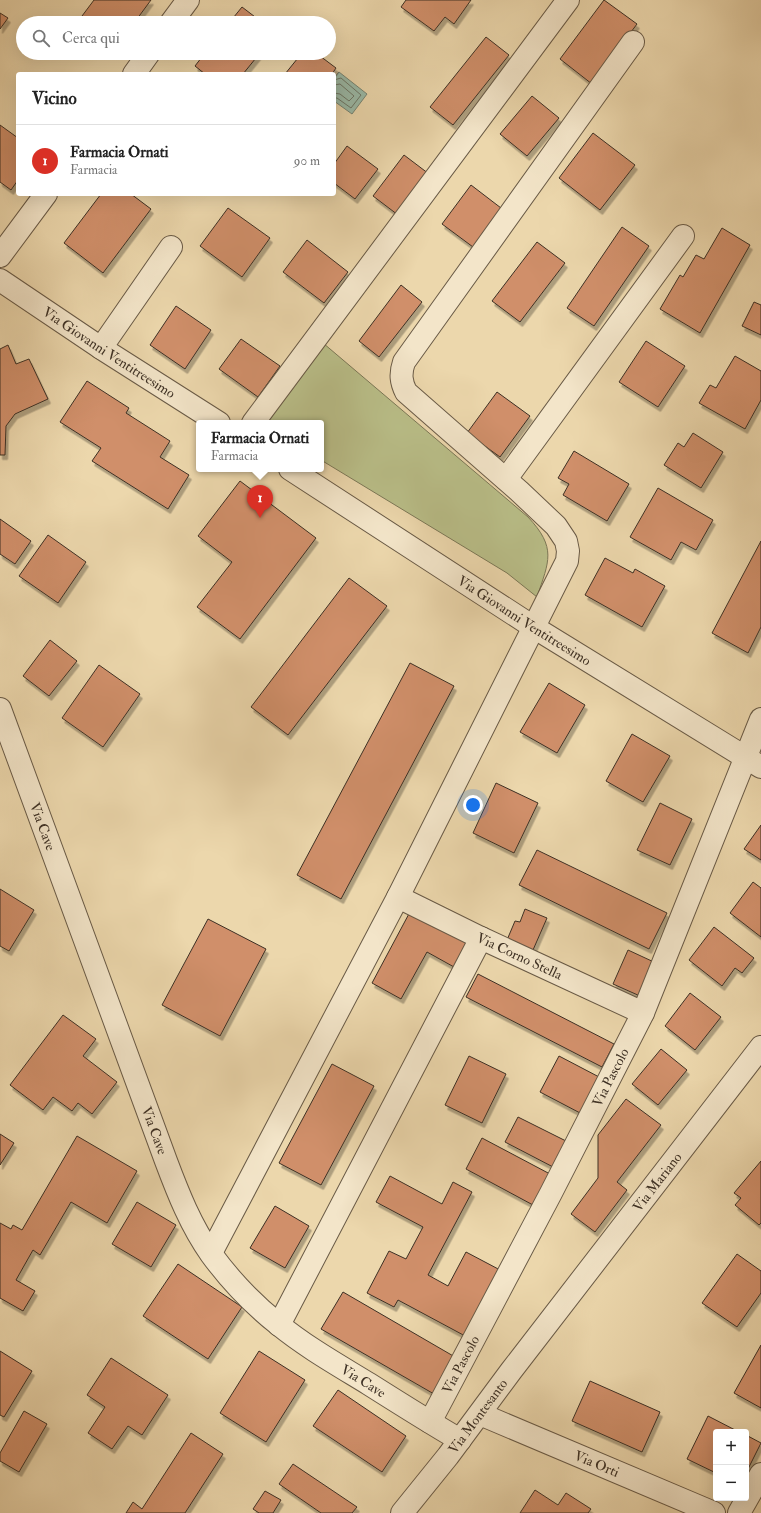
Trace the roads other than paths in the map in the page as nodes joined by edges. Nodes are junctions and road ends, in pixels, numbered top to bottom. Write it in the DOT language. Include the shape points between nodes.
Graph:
graph roads {
  1 [pos="188,0"];
  2 [pos="568,0"];
  3 [pos="176,16"];
  4 [pos="632,42"];
  5 [pos="144,60"];
  6 [pos="135,72"];
  7 [pos="45,196"];
  8 [pos="684,236"];
  9 [pos="172,247"];
  10 [pos="0,256"];
  11 [pos="0,280"];
  12 [pos="101,348"];
  13 [pos="214,420"];
  14 [pos="255,420"];
  15 [pos="295,472"];
  16 [pos="506,479"];
  17 [pos="535,628"];
  18 [pos="0,710"];
  19 [pos="761,719"];
  20 [pos="753,762"];
  21 [pos="398,897"];
  22 [pos="480,938"];
  23 [pos="643,1013"];
  24 [pos="761,1046"];
  25 [pos="211,1253"];
  26 [pos="553,1318"];
  27 [pos="279,1325"];
  28 [pos="480,1414"];
  29 [pos="430,1422"];
  30 [pos="460,1440"];
  31 [pos="761,1474"];
  32 [pos="402,1513"];
  33 [pos="714,1513"];
  34 [pos="739,1513"];
  1 -- 3 [label="street"];
  2 -- 14 [label="street"];
  4 -- 16 [label="street" via="407,357 401,370 402,385 406,392"];
  5 -- 6 [label="street"];
  7 -- 10 [label="street"];
  8 -- 16 [label="street"];
  9 -- 12 [label="street"];
  11 -- 12 [label="street, Via Giovanni Ventitreesimo"];
  12 -- 13 [label="street, Via Giovanni Ventitreesimo"];
  15 -- 17 [label="street, Via Giovanni Ventitreesimo"];
  16 -- 17 [label="street" via="556,526 566,541 568,551 565,566"];
  17 -- 20 [label="street, Via Giovanni Ventitreesimo"];
  17 -- 21 [label="street"];
  18 -- 25 [label="street, Via Cave" via="166,1161 194,1225"];
  19 -- 20 [label="street, Via Pascolo"];
  20 -- 23 [label="street, Via Pascolo" via="732,793"];
  21 -- 22 [label="street, Via Corno Stella"];
  21 -- 25 [label="street"];
  22 -- 23 [label="street, Via Corno Stella"];
  22 -- 27 [label="street"];
  23 -- 29 [label="street, Via Pascolo"];
  24 -- 26 [label="street, Via Mariano"];
  25 -- 27 [label="street, Via Cave" via="246,1294"];
  26 -- 28 [label="street, Via Montesanto"];
  27 -- 29 [label="street, Via Cave" via="310,1348"];
  28 -- 30 [label="street, Via Montesanto"];
  28 -- 33 [label="street, Via Orti"];
  29 -- 30 [label="street, Via Cave"];
  30 -- 32 [label="street, Via Montesanto"];
  31 -- 34 [label="street"];
}
